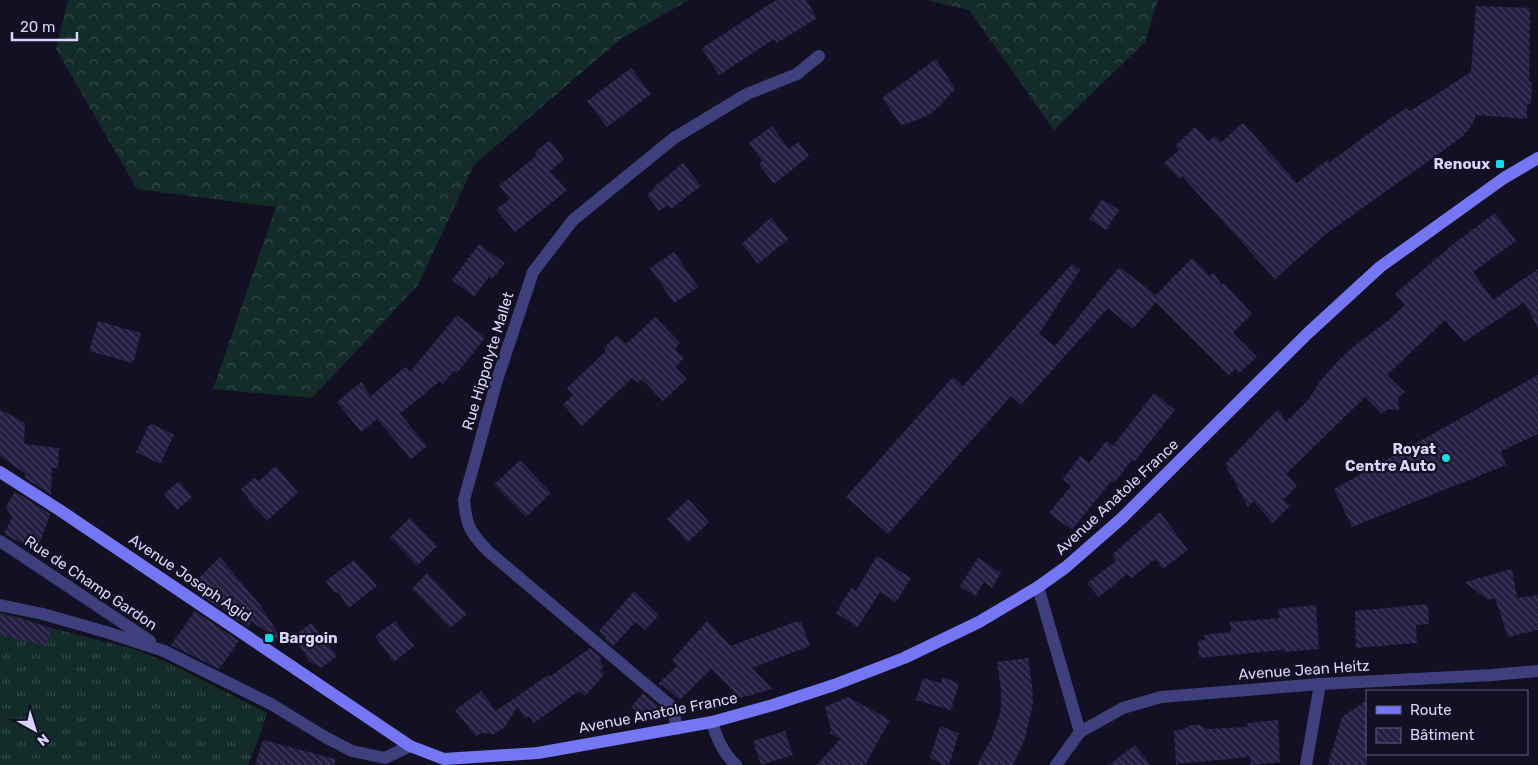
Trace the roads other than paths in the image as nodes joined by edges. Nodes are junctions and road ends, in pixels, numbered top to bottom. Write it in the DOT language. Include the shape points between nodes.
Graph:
graph roads {
  1 [pos="819,56"];
  2 [pos="1538,158"];
  3 [pos="0,472"];
  4 [pos="0,541"];
  5 [pos="1038,587"];
  6 [pos="0,606"];
  7 [pos="164,651"];
  8 [pos="1538,671"];
  9 [pos="1320,684"];
  10 [pos="712,722"];
  11 [pos="677,728"];
  12 [pos="1080,732"];
  13 [pos="410,746"];
  14 [pos="445,762"];
  15 [pos="736,765"];
  16 [pos="1056,765"];
  17 [pos="1306,765"];
  1 -- 11 [label="street, Rue Hippolyte Mallet" via="797,74 747,94 674,138 573,220 533,272 497,380 464,500 466,520 475,538 670,704"];
  2 -- 5 [label="main road, Avenue Anatole France" via="1504,178 1380,267 1307,334 1122,518"];
  3 -- 13 [label="main road, Avenue Joseph Agid"];
  4 -- 7 [label="street, Rue de Champ Gardon"];
  5 -- 10 [label="main road, Avenue Anatole France" via="979,622 904,658 834,685"];
  5 -- 12 [label="street"];
  6 -- 7 [label="street" via="43,614"];
  7 -- 13 [label="street" via="270,704 352,752 385,758"];
  8 -- 9 [label="street, Avenue Jean Heitz"];
  9 -- 12 [label="street, Avenue Jean Heitz" via="1161,697 1123,708"];
  9 -- 17 [label="street"];
  10 -- 11 [label="main road, Avenue Anatole France"];
  10 -- 15 [label="street" via="718,741"];
  11 -- 14 [label="main road, Avenue Anatole France" via="538,753"];
  12 -- 16 [label="street, Avenue Jean Heitz"];
  13 -- 14 [label="main road, Avenue Anatole France"];
}
